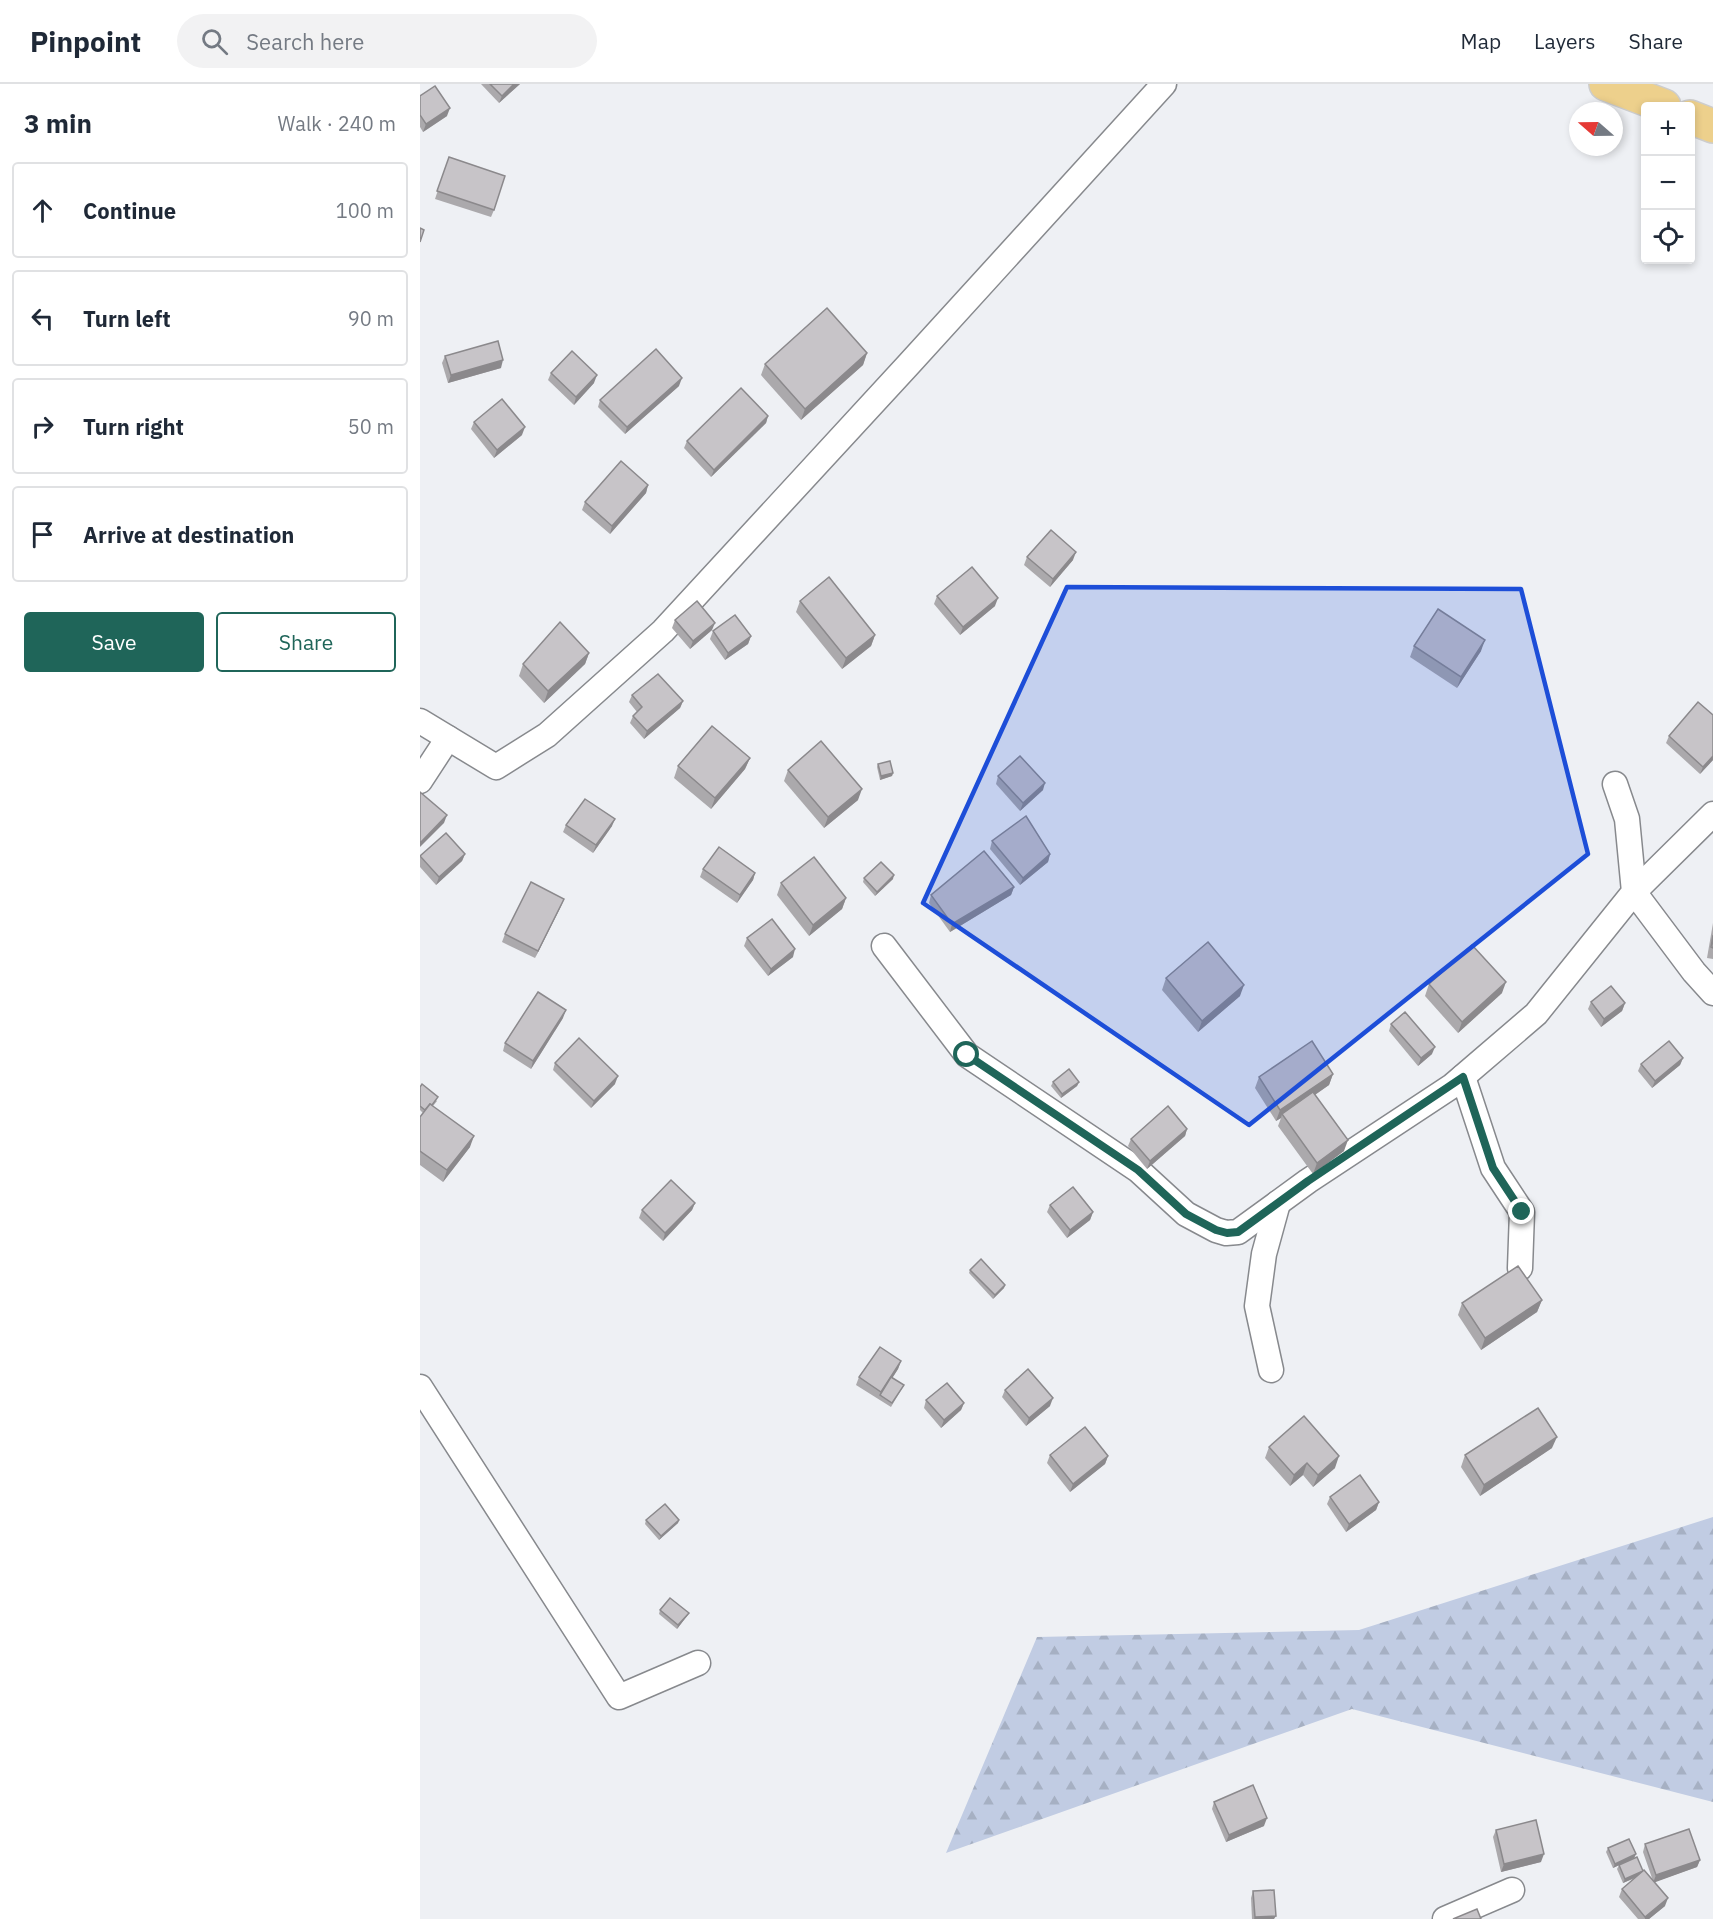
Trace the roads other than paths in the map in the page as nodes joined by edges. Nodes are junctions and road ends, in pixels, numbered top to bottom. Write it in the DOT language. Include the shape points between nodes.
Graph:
graph roads {
  1 [pos="1164,84"];
  2 [pos="1606,84"];
  3 [pos="1653,102"];
  4 [pos="1695,119"];
  5 [pos="1713,126"];
  6 [pos="420,720"];
  7 [pos="448,738"];
  8 [pos="420,781"];
  9 [pos="1615,784"];
  10 [pos="1713,814"];
  11 [pos="1634,892"];
  12 [pos="884,946"];
  13 [pos="1713,993"];
  14 [pos="1463,1077"];
  15 [pos="1278,1203"];
  16 [pos="1520,1268"];
  17 [pos="1271,1370"];
  18 [pos="420,1387"];
  19 [pos="698,1664"];
  20 [pos="1512,1890"];
  21 [pos="1444,1919"];
  1 -- 7 [label="street" via="663,631 547,735 496,767"];
  2 -- 3 [label="highway"];
  4 -- 5 [label="highway"];
  6 -- 7 [label="street"];
  7 -- 8 [label="street"];
  9 -- 11 [label="street" via="1628,819"];
  10 -- 11 [label="street"];
  11 -- 13 [label="street"];
  11 -- 14 [label="street" via="1536,1014"];
  12 -- 15 [label="street" via="967,1055 1138,1170 1186,1214 1216,1230 1238,1232"];
  14 -- 15 [label="street"];
  14 -- 16 [label="street" via="1493,1168 1522,1212"];
  15 -- 17 [label="street" via="1264,1254 1257,1306"];
  18 -- 19 [label="street" via="620,1697"];
  20 -- 21 [label="street"];
}
